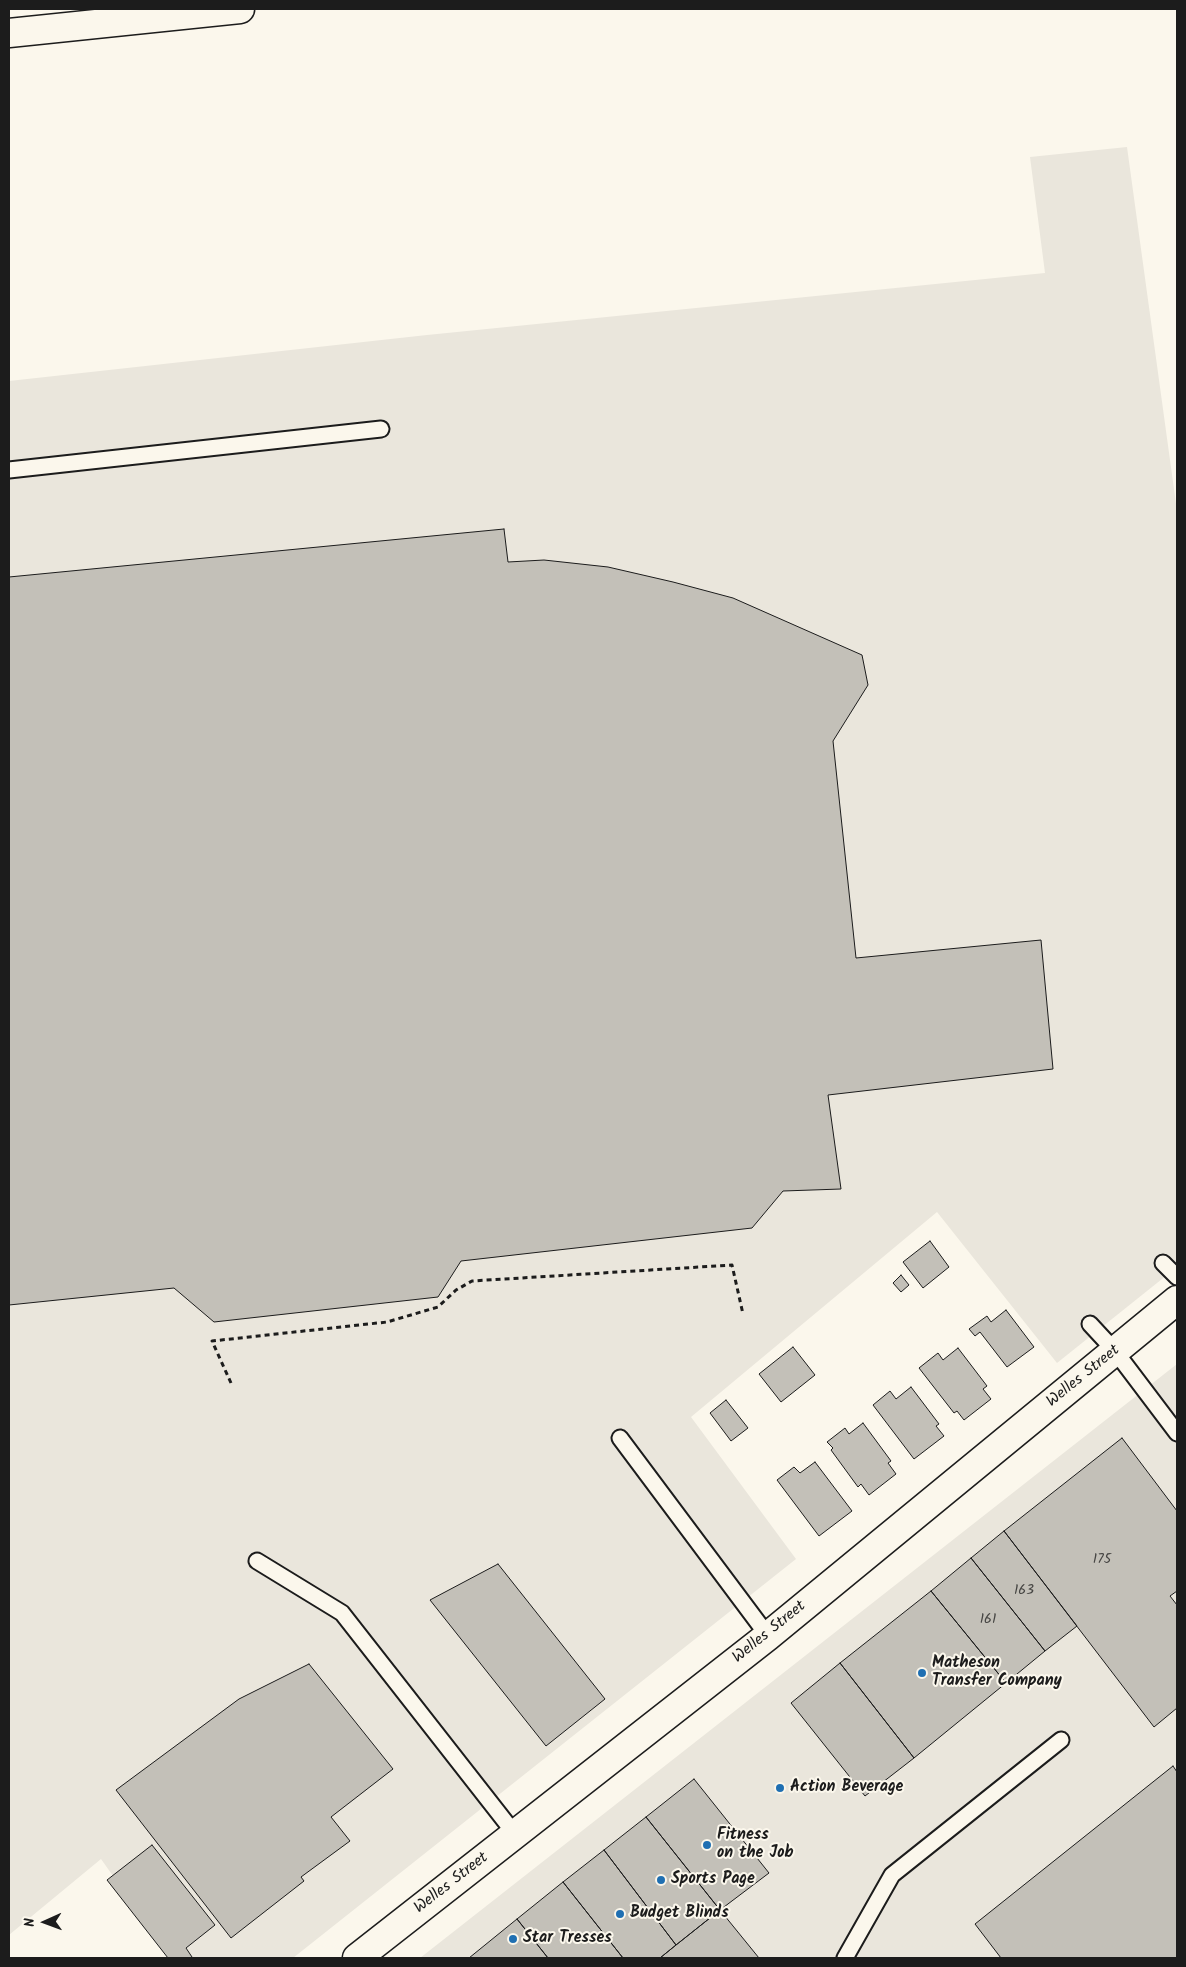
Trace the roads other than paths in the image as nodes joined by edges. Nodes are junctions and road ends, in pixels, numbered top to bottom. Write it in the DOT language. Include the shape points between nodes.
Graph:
graph roads {
  1 [pos="240,9"];
  2 [pos="9,33"];
  3 [pos="381,429"];
  4 [pos="9,470"];
  5 [pos="1163,1263"];
  6 [pos="1177,1277"];
  7 [pos="1177,1300"];
  8 [pos="1090,1324"];
  9 [pos="1116,1351"];
  10 [pos="1177,1433"];
  11 [pos="620,1438"];
  12 [pos="257,1562"];
  13 [pos="768,1636"];
  14 [pos="1061,1740"];
  15 [pos="515,1834"];
  16 [pos="357,1958"];
  17 [pos="846,1958"];
  1 -- 2 [label="main road"];
  3 -- 4 [label="lane"];
  5 -- 6 [label="lane"];
  7 -- 9 [label="main road, Welles Street"];
  8 -- 9 [label="lane"];
  9 -- 10 [label="lane"];
  9 -- 13 [label="main road, Welles Street"];
  11 -- 13 [label="lane"];
  12 -- 15 [label="lane" via="342,1613"];
  13 -- 15 [label="main road, Welles Street"];
  14 -- 17 [label="lane" via="892,1875"];
  15 -- 16 [label="main road, Welles Street"];
}
